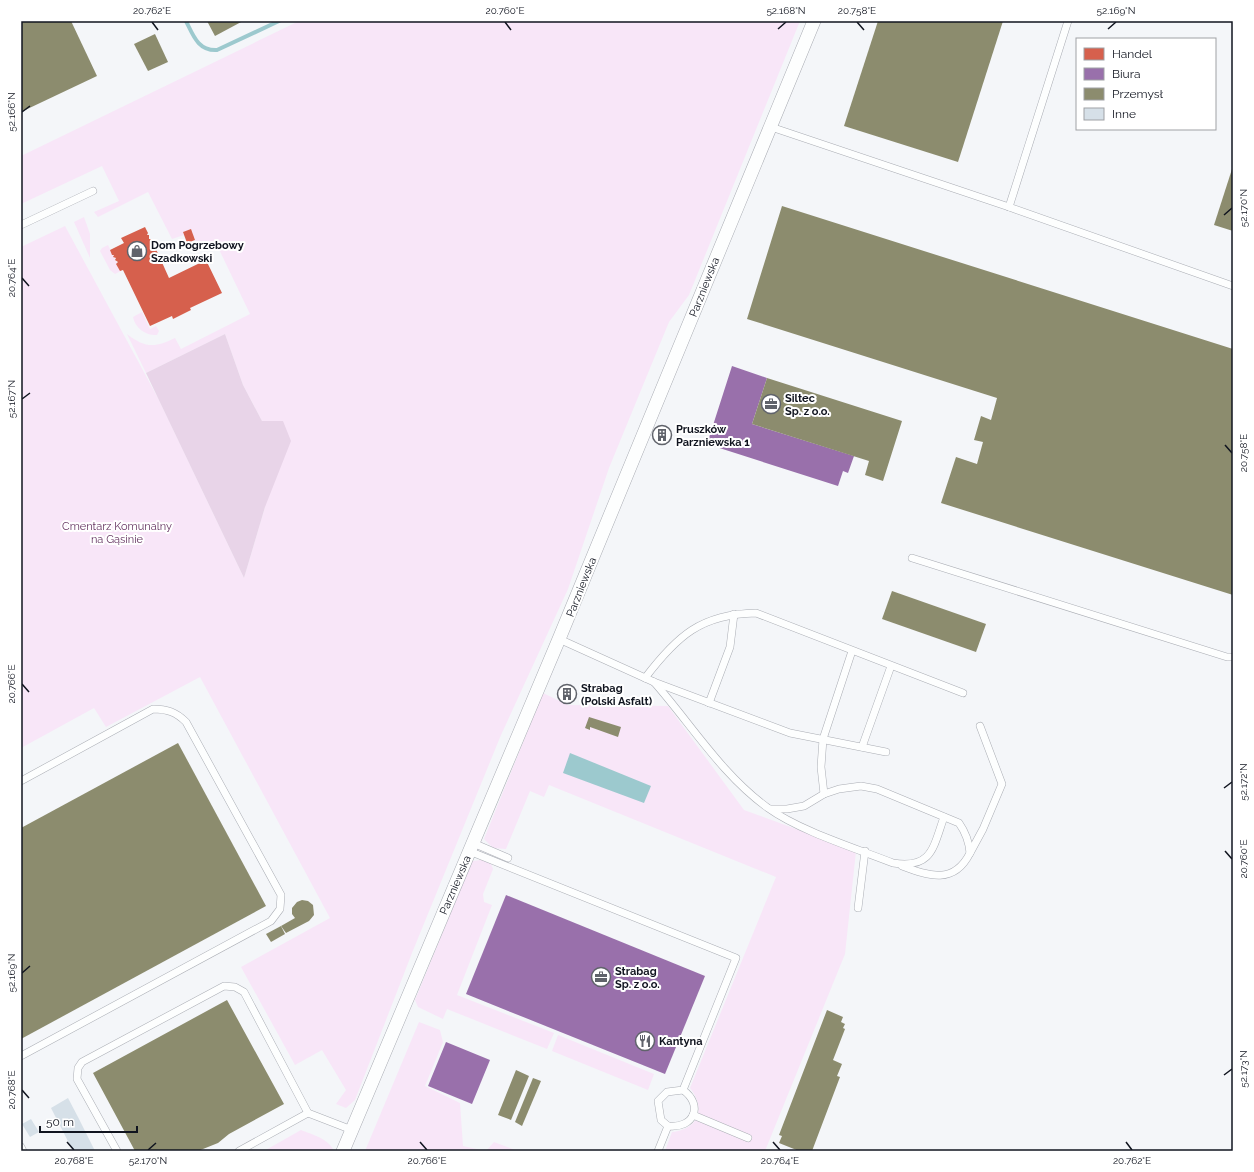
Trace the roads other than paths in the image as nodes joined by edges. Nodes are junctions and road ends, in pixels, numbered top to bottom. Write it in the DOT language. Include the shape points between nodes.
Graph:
graph roads {
  1 [pos="814,21"];
  2 [pos="1068,21"];
  3 [pos="771,127"];
  4 [pos="93,191"];
  5 [pos="1009,207"];
  6 [pos="21,225"];
  7 [pos="1233,286"];
  8 [pos="912,558"];
  9 [pos="734,614"];
  10 [pos="559,639"];
  11 [pos="852,651"];
  12 [pos="1233,657"];
  13 [pos="891,666"];
  14 [pos="645,678"];
  15 [pos="654,682"];
  16 [pos="963,693"];
  17 [pos="710,703"];
  18 [pos="980,726"];
  19 [pos="822,739"];
  20 [pos="862,747"];
  21 [pos="886,752"];
  22 [pos="21,782"];
  23 [pos="824,794"];
  24 [pos="769,809"];
  25 [pos="944,817"];
  26 [pos="471,847"];
  27 [pos="865,852"];
  28 [pos="970,853"];
  29 [pos="508,858"];
  30 [pos="893,863"];
  31 [pos="858,908"];
  32 [pos="21,1056"];
  33 [pos="683,1090"];
  34 [pos="308,1113"];
  35 [pos="693,1115"];
  36 [pos="668,1126"];
  37 [pos="352,1130"];
  38 [pos="748,1138"];
  39 [pos="21,1147"];
  40 [pos="23,1151"];
  41 [pos="117,1151"];
  42 [pos="239,1151"];
  43 [pos="343,1151"];
  44 [pos="658,1151"];
  1 -- 3 [label="street, Parzniewska"];
  2 -- 5 [label="lane"];
  3 -- 5 [label="lane"];
  3 -- 10 [label="street, Parzniewska"];
  4 -- 6 [label="lane"];
  5 -- 7 [label="lane"];
  8 -- 12 [label="lane"];
  9 -- 11 [label="lane" via="756,614"];
  9 -- 14 [label="lane" via="696,627 678,639"];
  9 -- 17 [label="lane" via="730,647"];
  10 -- 14 [label="lane"];
  10 -- 26 [label="street, Parzniewska"];
  11 -- 13 [label="lane"];
  11 -- 19 [label="lane"];
  13 -- 16 [label="lane"];
  13 -- 20 [label="lane"];
  14 -- 15 [label="lane"];
  15 -- 17 [label="lane"];
  15 -- 24 [label="lane" via="681,712 717,760 750,794"];
  17 -- 19 [label="lane" via="790,732"];
  18 -- 28 [label="lane" via="1002,784"];
  19 -- 20 [label="lane"];
  19 -- 23 [label="lane" via="821,767"];
  20 -- 21 [label="lane"];
  22 -- 32 [label="lane" via="153,709 178,714 186,722 281,896 280,908 271,921"];
  23 -- 24 [label="lane" via="804,806"];
  23 -- 25 [label="lane" via="861,786 877,789"];
  24 -- 27 [label="lane" via="794,823"];
  25 -- 28 [label="lane" via="959,823 970,843"];
  25 -- 30 [label="lane" via="934,846 922,862 907,865"];
  26 -- 29 [label="lane"];
  26 -- 33 [label="lane" via="736,958"];
  26 -- 37 [label="street, Parzniewska"];
  27 -- 30 [label="lane"];
  27 -- 31 [label="lane"];
  28 -- 30 [label="lane" via="960,867 947,875 926,875"];
  33 -- 35 [label="lane" via="693,1101"];
  33 -- 36 [label="lane" via="667,1092 658,1101 661,1120"];
  34 -- 37 [label="lane"];
  34 -- 41 [label="lane" via="244,992 235,986 224,986 82,1062 78,1068 77,1079"];
  34 -- 42 [label="lane"];
  35 -- 36 [label="lane" via="685,1125"];
  35 -- 38 [label="lane"];
  36 -- 44 [label="lane"];
  37 -- 43 [label="street, Parzniewska"];
  39 -- 40 [label="lane"];
}
